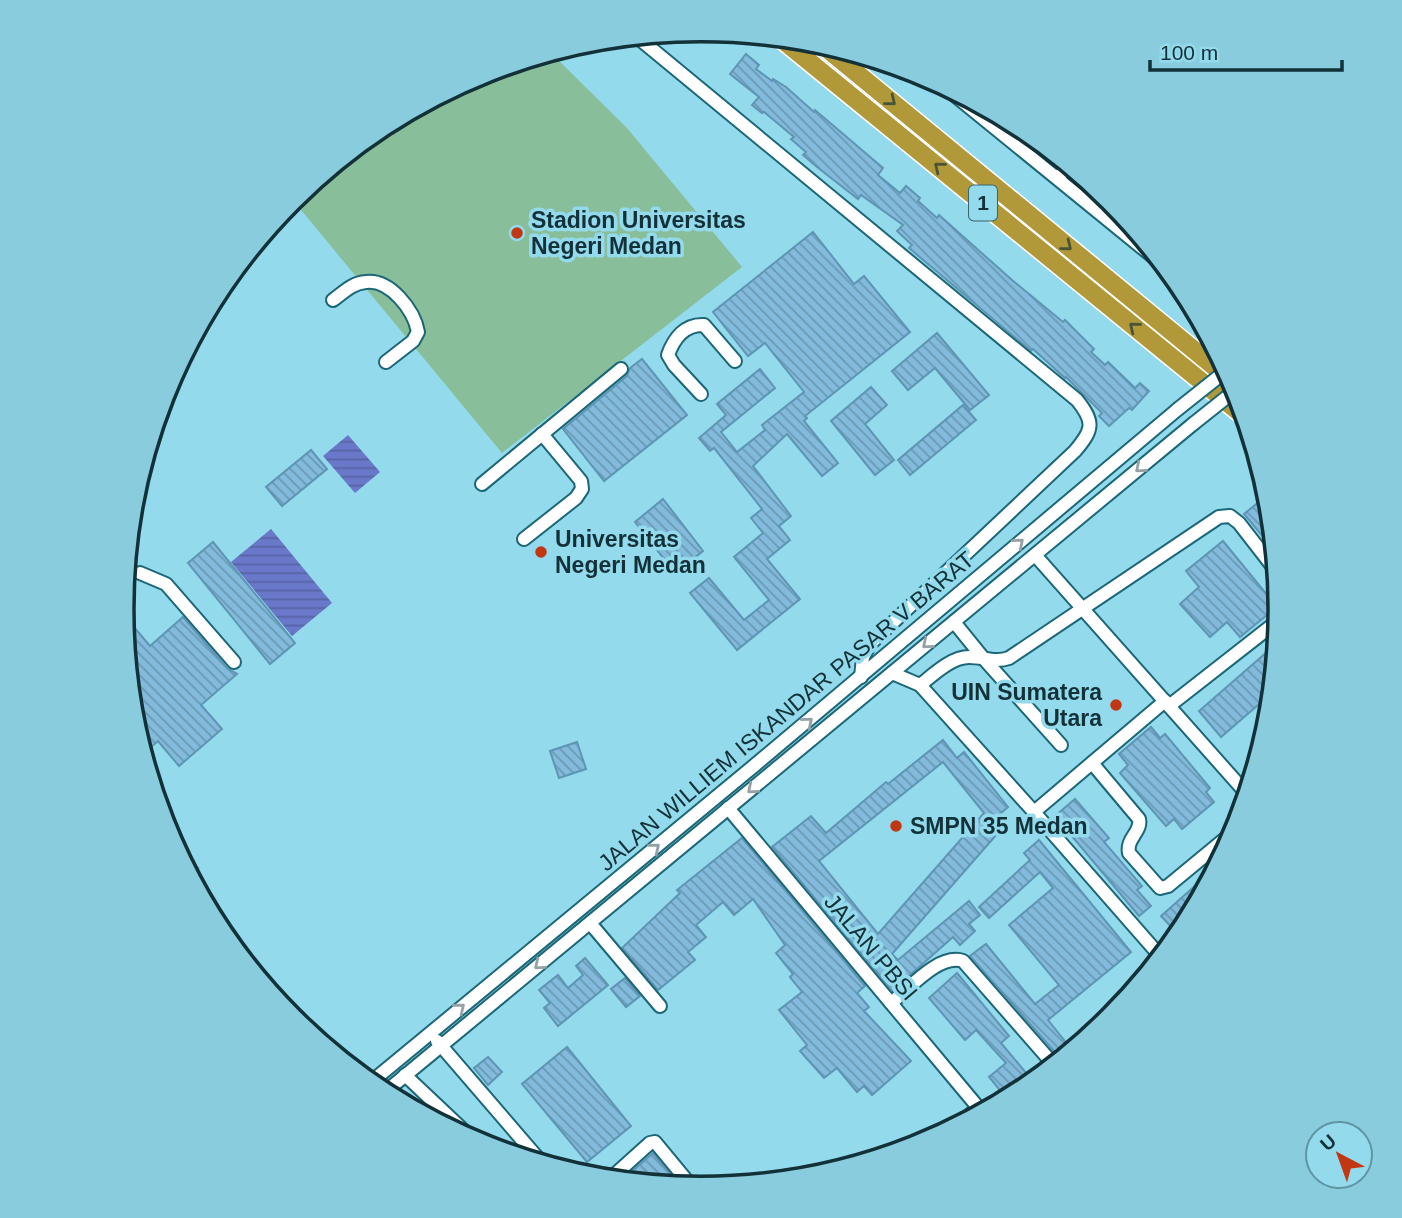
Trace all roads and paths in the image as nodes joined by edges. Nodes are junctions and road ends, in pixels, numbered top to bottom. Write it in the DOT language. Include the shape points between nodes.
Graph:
graph roads {
  1 [pos="647,45"];
  2 [pos="795,50"];
  3 [pos="840,59"];
  4 [pos="984,118"];
  5 [pos="1062,172"];
  6 [pos="1058,178"];
  7 [pos="1127,235"];
  8 [pos="333,300"];
  9 [pos="735,361"];
  10 [pos="386,362"];
  11 [pos="1214,366"];
  12 [pos="621,369"];
  13 [pos="1218,377"];
  14 [pos="701,394"];
  15 [pos="1227,397"];
  16 [pos="1230,404"];
  17 [pos="542,434"];
  18 [pos="482,484"];
  19 [pos="524,539"];
  20 [pos="1035,555"];
  21 [pos="1265,557"];
  22 [pos="140,573"];
  23 [pos="1082,608"];
  24 [pos="954,622"];
  25 [pos="1267,629"];
  26 [pos="984,659"];
  27 [pos="234,662"];
  28 [pos="892,673"];
  29 [pos="861,677"];
  30 [pos="920,685"];
  31 [pos="1167,703"];
  32 [pos="1061,745"];
  33 [pos="1092,762"];
  34 [pos="1241,782"];
  35 [pos="728,808"];
  36 [pos="1034,811"];
  37 [pos="1216,846"];
  38 [pos="590,923"];
  39 [pos="560,926"];
  40 [pos="571,938"];
  41 [pos="1154,949"];
  42 [pos="891,1003"];
  43 [pos="660,1006"];
  44 [pos="430,1033"];
  45 [pos="441,1045"];
  46 [pos="1048,1058"];
  47 [pos="379,1075"];
  48 [pos="405,1075"];
  49 [pos="394,1085"];
  50 [pos="976,1105"];
  51 [pos="451,1118"];
  52 [pos="531,1150"];
  53 [pos="620,1170"];
  54 [pos="684,1176"];
  1 -- 29 [label="street" via="1077,400 1089,418 1088,432 1075,451 870,644"];
  16 -- 2 [label="highway, 1, one-way"];
  3 -- 11 [label="highway, 1, one-way"];
  4 -- 6 [label="street"];
  5 -- 6 [label="street"];
  6 -- 7 [label="street"];
  8 -- 10 [label="street" via="349,287 366,282 383,285 400,299 418,331 413,341"];
  9 -- 14 [label="street" via="704,325 689,327 678,336 668,355"];
  12 -- 17 [label="street"];
  29 -- 13 [label="street, JALAN WILLIEM ISKANDAR PASAR V BARAT, one-way, bridge"];
  15 -- 20 [label="street, JALAN WILLIEM ISKANDAR PASAR V BARAT, one-way, bridge"];
  17 -- 18 [label="street"];
  17 -- 19 [label="street" via="581,481 582,489"];
  20 -- 23 [label="street"];
  20 -- 24 [label="street, JALAN WILLIEM ISKANDAR PASAR V BARAT"];
  21 -- 23 [label="street" via="1239,523 1230,516 1219,517"];
  22 -- 27 [label="street" via="166,584"];
  23 -- 26 [label="street" via="1009,657"];
  23 -- 31 [label="street"];
  24 -- 26 [label="street"];
  24 -- 28 [label="street, JALAN WILLIEM ISKANDAR PASAR V BARAT, one-way"];
  25 -- 31 [label="street"];
  26 -- 30 [label="street" via="960,658"];
  26 -- 32 [label="street"];
  28 -- 30 [label="street"];
  28 -- 35 [label="street, JALAN WILLIEM ISKANDAR PASAR V BARAT, one-way"];
  39 -- 29 [label="street, JALAN WILLIEM ISKANDAR PASAR V BARAT, one-way"];
  30 -- 36 [label="street"];
  31 -- 33 [label="street"];
  31 -- 34 [label="street"];
  33 -- 36 [label="street"];
  33 -- 37 [label="street" via="1139,819 1129,853 1160,888"];
  35 -- 38 [label="street, JALAN WILLIEM ISKANDAR PASAR V BARAT"];
  35 -- 42 [label="street, JALAN PBSI"];
  36 -- 41 [label="street"];
  38 -- 40 [label="street, JALAN WILLIEM ISKANDAR PASAR V BARAT"];
  38 -- 43 [label="street"];
  39 -- 40 [label="street"];
  44 -- 39 [label="street, JALAN WILLIEM ISKANDAR PASAR V BARAT, one-way"];
  40 -- 45 [label="street, JALAN WILLIEM ISKANDAR PASAR V BARAT, one-way"];
  42 -- 46 [label="street" via="937,964 955,958 963,961"];
  42 -- 50 [label="street, JALAN PBSI"];
  44 -- 45 [label="street"];
  44 -- 47 [label="street, JALAN WILLIEM ISKANDAR PASAR V BARAT"];
  45 -- 48 [label="street, JALAN WILLIEM ISKANDAR PASAR V BARAT"];
  45 -- 52 [label="street"];
  48 -- 49 [label="street, JALAN WILLIEM ISKANDAR PASAR V BARAT"];
  48 -- 51 [label="street"];
  53 -- 54 [label="street" via="656,1142"];
}
